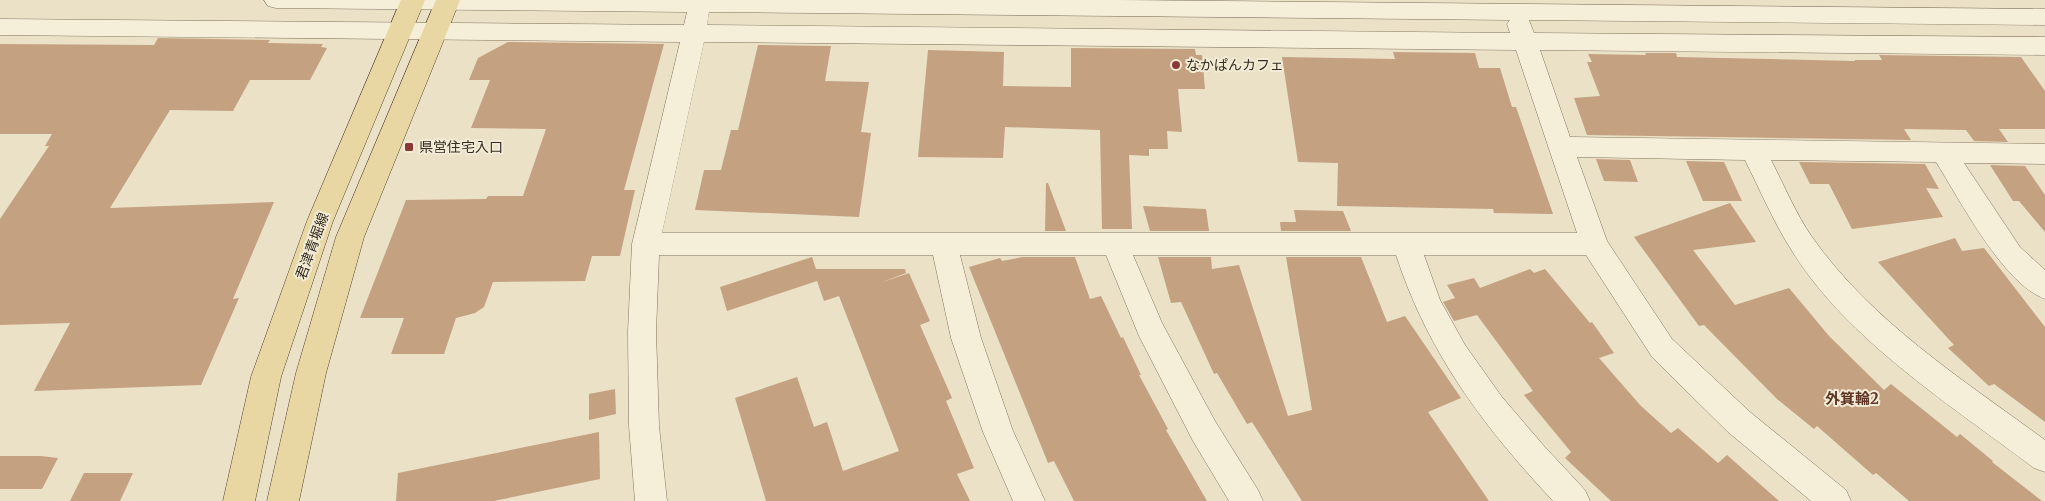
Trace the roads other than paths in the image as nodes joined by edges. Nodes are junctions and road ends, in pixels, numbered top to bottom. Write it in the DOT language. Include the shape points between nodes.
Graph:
graph roads {
  1 [pos="276,0"];
  2 [pos="412,1"];
  3 [pos="448,1"];
  4 [pos="701,2"];
  5 [pos="1687,7"];
  6 [pos="1516,13"];
  7 [pos="2035,17"];
  8 [pos="0,26"];
  9 [pos="400,30"];
  10 [pos="435,30"];
  11 [pos="694,32"];
  12 [pos="1524,41"];
  13 [pos="1703,43"];
  14 [pos="2045,46"];
  15 [pos="1560,147"];
  16 [pos="1753,150"];
  17 [pos="1944,153"];
  18 [pos="2045,154"];
  19 [pos="646,244"];
  20 [pos="944,244"];
  21 [pos="1115,244"];
  22 [pos="1406,244"];
  23 [pos="1594,244"];
  24 [pos="2045,288"];
  25 [pos="2045,458"];
  26 [pos="239,501"];
  27 [pos="283,501"];
  28 [pos="652,501"];
  29 [pos="1029,501"];
  30 [pos="1247,501"];
  31 [pos="1574,501"];
  32 [pos="1835,501"];
  1 -- 2 [label="street"];
  2 -- 3 [label="street"];
  2 -- 9 [label="main road, 君津青堀線"];
  3 -- 4 [label="street"];
  3 -- 10 [label="main road"];
  4 -- 6 [label="street"];
  4 -- 11 [label="street"];
  5 -- 6 [label="street"];
  5 -- 7 [label="street"];
  5 -- 13 [label="street"];
  6 -- 12 [label="street"];
  7 -- 14 [label="street"];
  8 -- 9 [label="street"];
  9 -- 10 [label="street"];
  9 -- 26 [label="main road, 君津青堀線" via="320,222 266,377"];
  10 -- 11 [label="street"];
  10 -- 27 [label="main road" via="350,237 311,373"];
  11 -- 12 [label="street"];
  11 -- 19 [label="street"];
  12 -- 13 [label="street"];
  12 -- 15 [label="street"];
  13 -- 14 [label="street"];
  15 -- 16 [label="street"];
  15 -- 23 [label="street"];
  16 -- 17 [label="street"];
  16 -- 25 [label="street" via="1801,242 1828,279 1862,316 1921,366"];
  17 -- 18 [label="street"];
  17 -- 24 [label="street" via="2010,256"];
  19 -- 20 [label="street"];
  19 -- 28 [label="street" via="642,332 644,426"];
  20 -- 21 [label="street"];
  20 -- 29 [label="street" via="966,338 998,432"];
  21 -- 22 [label="street"];
  21 -- 30 [label="street" via="1154,336 1204,431"];
  22 -- 23 [label="street"];
  22 -- 31 [label="street" via="1426,302 1452,350 1537,463"];
  23 -- 32 [label="street" via="1662,348 1739,422"];
}
